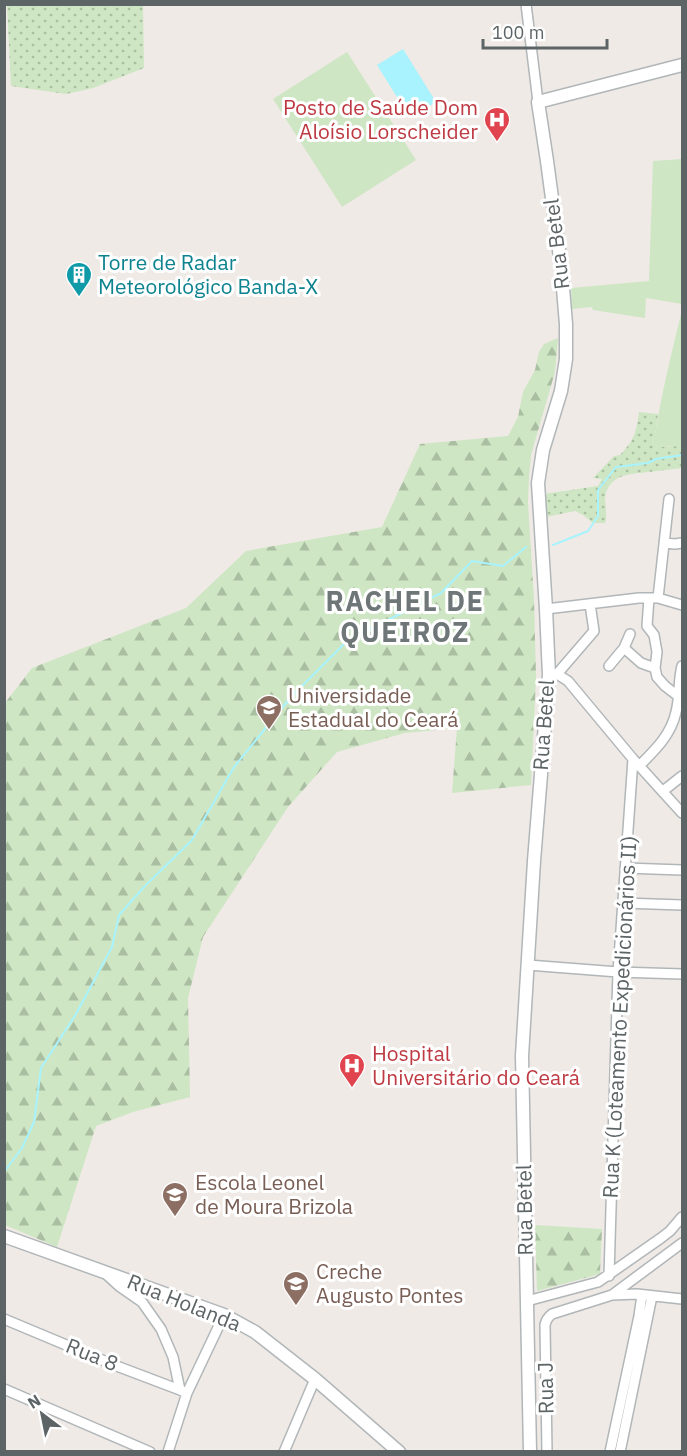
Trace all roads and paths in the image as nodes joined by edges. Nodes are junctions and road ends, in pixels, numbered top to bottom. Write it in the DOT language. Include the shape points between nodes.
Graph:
graph roads {
  1 [pos="526,4"];
  2 [pos="682,65"];
  3 [pos="538,102"];
  4 [pos="669,499"];
  5 [pos="665,543"];
  6 [pos="682,543"];
  7 [pos="654,598"];
  8 [pos="590,604"];
  9 [pos="682,605"];
  10 [pos="546,609"];
  11 [pos="630,634"];
  12 [pos="624,648"];
  13 [pos="609,666"];
  14 [pos="682,666"];
  15 [pos="655,668"];
  16 [pos="553,674"];
  17 [pos="678,696"];
  18 [pos="673,722"];
  19 [pos="682,726"];
  20 [pos="636,762"];
  21 [pos="682,776"];
  22 [pos="663,791"];
  23 [pos="682,813"];
  24 [pos="625,868"];
  25 [pos="682,870"];
  26 [pos="623,903"];
  27 [pos="682,905"];
  28 [pos="528,965"];
  29 [pos="618,972"];
  30 [pos="682,974"];
  31 [pos="682,1217"];
  32 [pos="4,1236"];
  33 [pos="682,1243"];
  34 [pos="102,1271"];
  35 [pos="639,1274"];
  36 [pos="609,1276"];
  37 [pos="612,1295"];
  38 [pos="639,1295"];
  39 [pos="652,1296"];
  40 [pos="682,1299"];
  41 [pos="527,1301"];
  42 [pos="224,1315"];
  43 [pos="4,1319"];
  44 [pos="315,1379"];
  45 [pos="4,1389"];
  46 [pos="184,1392"];
  47 [pos="150,1452"];
  48 [pos="168,1452"];
  49 [pos="284,1452"];
  50 [pos="399,1452"];
  51 [pos="530,1452"];
  52 [pos="547,1452"];
  53 [pos="610,1452"];
  54 [pos="620,1452"];
  1 -- 3 [label="street, Rua Betel"];
  2 -- 3 [label="street"];
  3 -- 10 [label="street, Rua Betel" via="561,265 566,332 561,391 543,450 538,483"];
  4 -- 5 [label="street"];
  5 -- 6 [label="street"];
  5 -- 7 [label="street"];
  7 -- 8 [label="street"];
  7 -- 9 [label="street"];
  7 -- 15 [label="street" via="647,626 654,635"];
  8 -- 10 [label="street"];
  8 -- 16 [label="street" via="594,631"];
  10 -- 16 [label="street, Rua Betel"];
  11 -- 12 [label="street"];
  12 -- 13 [label="street"];
  12 -- 15 [label="street" via="643,664"];
  14 -- 17 [label="street"];
  15 -- 17 [label="street" via="660,681"];
  16 -- 20 [label="street" via="568,681"];
  16 -- 28 [label="street, Rua Betel"];
  17 -- 18 [label="street"];
  18 -- 19 [label="street"];
  18 -- 20 [label="street" via="661,743"];
  20 -- 22 [label="street"];
  20 -- 24 [label="street, Rua K (Loteamento Expedicionários II)"];
  21 -- 22 [label="street"];
  22 -- 23 [label="street"];
  24 -- 25 [label="street"];
  24 -- 26 [label="street, Rua K (Loteamento Expedicionários II)"];
  26 -- 27 [label="street"];
  26 -- 29 [label="street, Rua K (Loteamento Expedicionários II)"];
  28 -- 29 [label="street"];
  28 -- 41 [label="street, Rua Betel" via="522,1056"];
  29 -- 30 [label="street"];
  29 -- 36 [label="street, Rua K (Loteamento Expedicionários II)"];
  31 -- 36 [label="street" via="670,1231"];
  32 -- 34 [label="street, Rua Holanda"];
  33 -- 35 [label="street"];
  34 -- 42 [label="street, Rua Holanda"];
  34 -- 46 [label="street" via="142,1302 170,1349"];
  35 -- 37 [label="street"];
  35 -- 38 [label="street"];
  36 -- 41 [label="street"];
  37 -- 38 [label="street"];
  37 -- 52 [label="street, Rua J" via="552,1314 544,1325"];
  38 -- 39 [label="street"];
  38 -- 53 [label="street" via="639,1316"];
  39 -- 40 [label="street"];
  39 -- 54 [label="street"];
  41 -- 51 [label="street, Rua Betel"];
  42 -- 44 [label="street, Rua Holanda" via="255,1332"];
  42 -- 46 [label="street"];
  43 -- 46 [label="street, Rua 8"];
  44 -- 49 [label="street"];
  44 -- 50 [label="street, Rua Holanda"];
  45 -- 47 [label="street"];
  46 -- 48 [label="street"];
}
